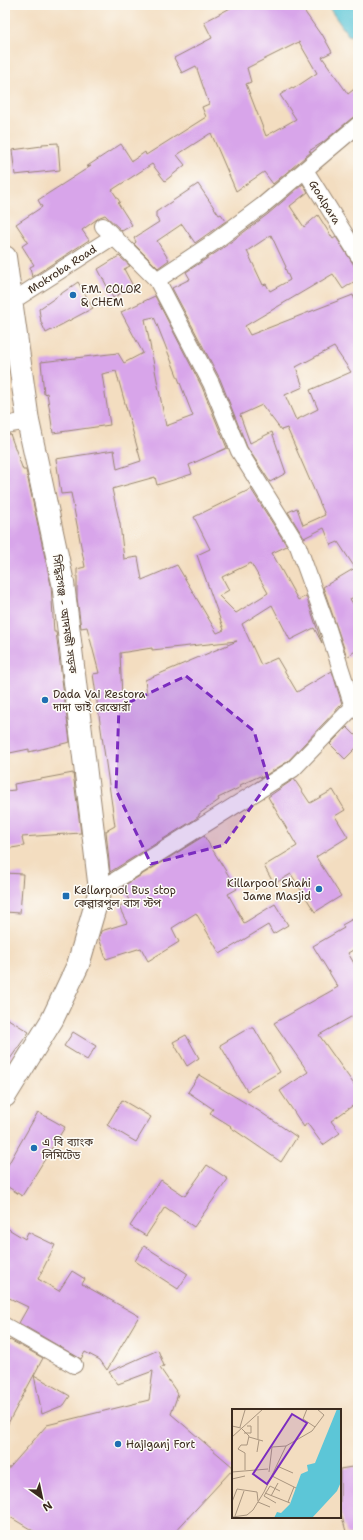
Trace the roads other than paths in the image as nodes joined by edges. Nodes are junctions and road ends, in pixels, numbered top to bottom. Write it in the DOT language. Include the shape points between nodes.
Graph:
graph roads {
  1 [pos="358,125"];
  2 [pos="305,170"];
  3 [pos="357,251"];
  4 [pos="5,258"];
  5 [pos="157,280"];
  6 [pos="11,302"];
  7 [pos="28,421"];
  8 [pos="5,425"];
  9 [pos="100,890"];
  10 [pos="5,1096"];
  11 [pos="5,1326"];
  12 [pos="74,1365"];
  1 -- 2 [label="street"];
  2 -- 3 [label="street, Goalpara"];
  2 -- 5 [label="street" via="214,242"];
  4 -- 6 [label="main road, সিদ্ধিরগঞ্জ - আদমজী সড়ক"];
  5 -- 6 [label="street, Mokroba Road" via="108,231"];
  5 -- 9 [label="street" via="211,383 239,451 298,546 353,707 292,769"];
  6 -- 7 [label="main road, সিদ্ধিরগঞ্জ - আদমজী সড়ক"];
  7 -- 8 [label="street"];
  7 -- 9 [label="main road, সিদ্ধিরগঞ্জ - আদমজী সড়ক" via="63,583"];
  9 -- 10 [label="main road, সিদ্ধিরগঞ্জ - আদমজী সড়ক" via="78,965 52,1020"];
  11 -- 12 [label="street"];
}
